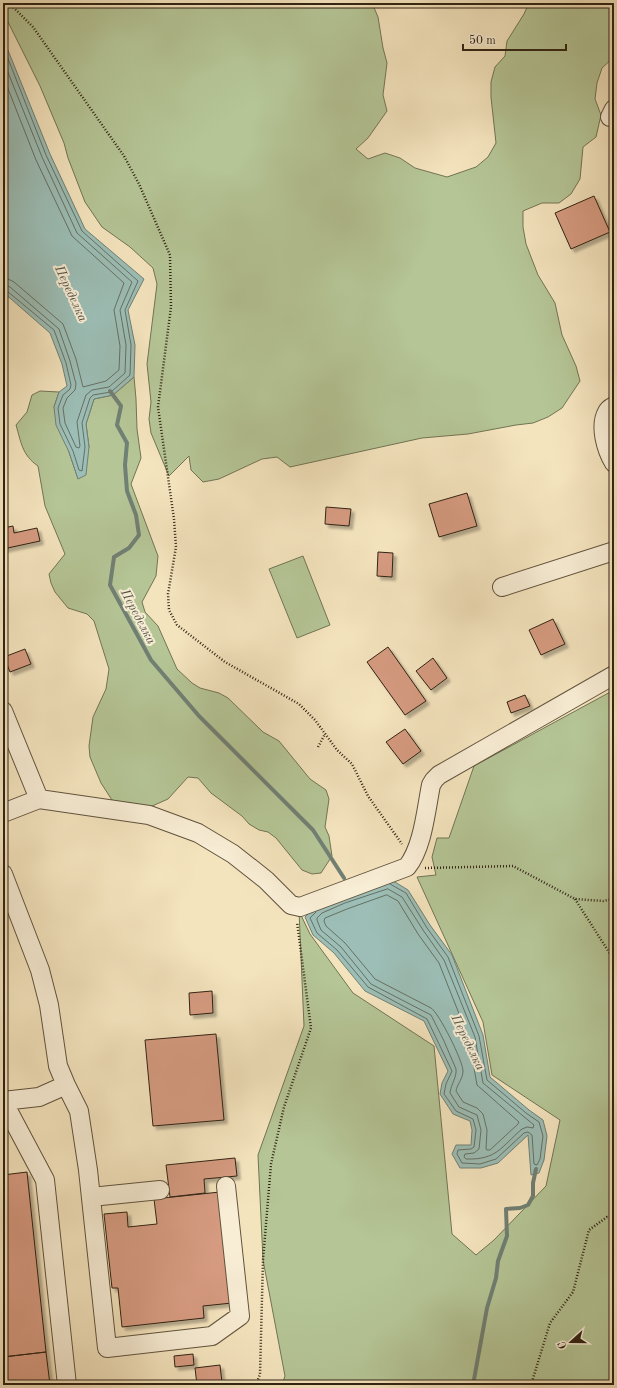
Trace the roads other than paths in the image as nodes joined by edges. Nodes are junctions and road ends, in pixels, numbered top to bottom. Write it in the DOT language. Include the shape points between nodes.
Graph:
graph roads {
  1 [pos="614,406"];
  2 [pos="614,463"];
  3 [pos="614,551"];
  4 [pos="502,587"];
  5 [pos="614,675"];
  6 [pos="3,711"];
  7 [pos="39,800"];
  8 [pos="3,813"];
  9 [pos="3,874"];
  10 [pos="66,1085"];
  11 [pos="226,1186"];
  12 [pos="160,1190"];
  13 [pos="91,1197"];
  14 [pos="67,1385"];
  1 -- 2 [label="street" via="607,411 602,430"];
  3 -- 4 [label="street"];
  5 -- 7 [label="street" via="439,775 431,785 420,839 413,860 407,867 300,907 291,905 266,880 198,833 149,815"];
  6 -- 7 [label="street"];
  7 -- 8 [label="street"];
  9 -- 10 [label="street" via="40,970 49,1006 58,1066"];
  10 -- 13 [label="street" via="79,1111"];
  10 -- 14 [label="street" via="39,1097 3,1101 45,1180"];
  11 -- 13 [label="street" via="240,1316 212,1336 107,1348"];
  12 -- 13 [label="street"];
}
